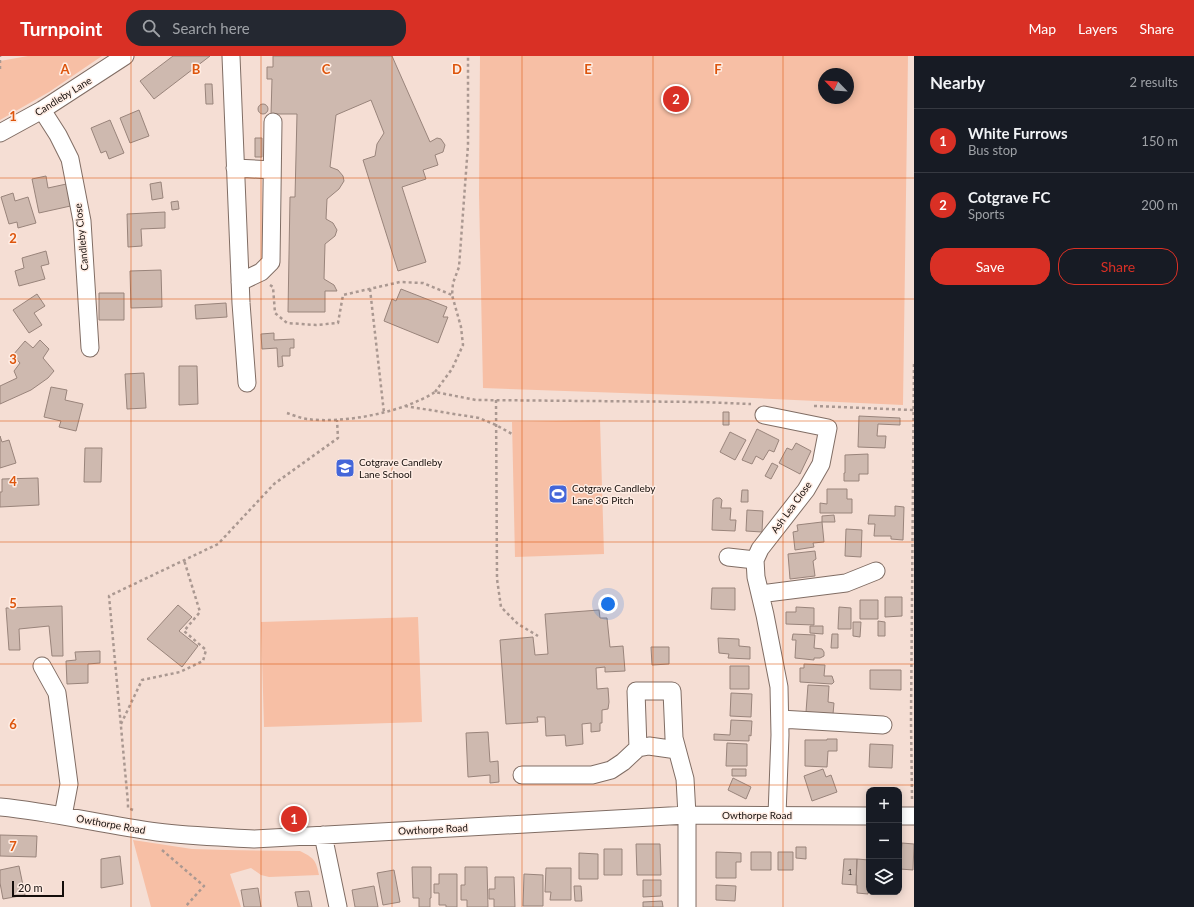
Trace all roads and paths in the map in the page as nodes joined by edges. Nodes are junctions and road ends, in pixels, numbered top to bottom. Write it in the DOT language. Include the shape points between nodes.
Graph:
graph roads {
  1 [pos="0,56"];
  2 [pos="125,56"];
  3 [pos="231,56"];
  4 [pos="468,56"];
  5 [pos="0,69"];
  6 [pos="42,110"];
  7 [pos="273,122"];
  8 [pos="0,133"];
  9 [pos="235,168"];
  10 [pos="272,170"];
  11 [pos="257,274"];
  12 [pos="240,282"];
  13 [pos="370,289"];
  14 [pos="452,295"];
  15 [pos="90,348"];
  16 [pos="914,363"];
  17 [pos="247,383"];
  18 [pos="435,392"];
  19 [pos="496,400"];
  20 [pos="404,406"];
  21 [pos="810,406"];
  22 [pos="760,409"];
  23 [pos="913,410"];
  24 [pos="287,413"];
  25 [pos="384,413"];
  26 [pos="336,420"];
  27 [pos="496,425"];
  28 [pos="512,434"];
  29 [pos="728,557"];
  30 [pos="913,558"];
  31 [pos="184,560"];
  32 [pos="755,560"];
  33 [pos="876,571"];
  34 [pos="760,594"];
  35 [pos="913,605"];
  36 [pos="538,636"];
  37 [pos="42,666"];
  38 [pos="780,720"];
  39 [pos="912,720"];
  40 [pos="120,725"];
  41 [pos="883,725"];
  42 [pos="638,748"];
  43 [pos="678,750"];
  44 [pos="522,776"];
  45 [pos="0,808"];
  46 [pos="136,810"];
  47 [pos="687,815"];
  48 [pos="62,816"];
  49 [pos="777,816"];
  50 [pos="866,816"];
  51 [pos="908,816"];
  52 [pos="323,835"];
  53 [pos="161,850"];
  54 [pos="185,907"];
  55 [pos="338,907"];
  56 [pos="687,907"];
  1 -- 5 [label="path"];
  2 -- 6 [label="street, Candleby Lane"];
  3 -- 9 [label="street"];
  4 -- 14 [label="path" via="468,145 459,267"];
  6 -- 8 [label="street, Candleby Lane"];
  6 -- 15 [label="street, Candleby Close" via="70,159 82,221"];
  7 -- 10 [label="street"];
  9 -- 10 [label="street"];
  9 -- 12 [label="street"];
  10 -- 11 [label="street" via="271,262"];
  11 -- 12 [label="street"];
  11 -- 13 [label="path" via="273,287 275,313 287,323 338,323 344,295"];
  12 -- 17 [label="street"];
  13 -- 14 [label="path" via="400,282 423,283"];
  13 -- 25 [label="path"];
  14 -- 18 [label="path" via="463,345 452,369"];
  16 -- 23 [label="path"];
  18 -- 19 [label="path" via="476,400"];
  18 -- 20 [label="path"];
  19 -- 22 [label="path" via="701,402"];
  19 -- 27 [label="path"];
  20 -- 25 [label="path"];
  20 -- 27 [label="path" via="479,418"];
  21 -- 23 [label="path"];
  22 -- 32 [label="street, Ash Lea Close" via="828,428 821,464 806,490 760,549"];
  23 -- 30 [label="path"];
  24 -- 26 [label="path" via="307,419"];
  25 -- 26 [label="path"];
  26 -- 31 [label="path" via="338,438 274,484 218,544"];
  27 -- 28 [label="path"];
  27 -- 36 [label="path" via="497,579 501,607 518,624"];
  29 -- 32 [label="street"];
  30 -- 35 [label="path"];
  31 -- 40 [label="path" via="109,596"];
  31 -- 40 [label="path" via="200,612 184,632 206,650 203,661 180,672 142,680"];
  32 -- 34 [label="street"];
  33 -- 34 [label="street" via="846,583"];
  34 -- 38 [label="street" via="778,687"];
  35 -- 39 [label="path"];
  37 -- 48 [label="street" via="57,693 69,784"];
  38 -- 41 [label="street"];
  38 -- 49 [label="street"];
  39 -- 51 [label="path"];
  40 -- 46 [label="path" via="128,808"];
  42 -- 43 [label="street" via="649,746"];
  42 -- 43 [label="street" via="636,691 672,691 674,738"];
  42 -- 44 [label="street" via="611,770 592,776"];
  43 -- 47 [label="street" via="685,779"];
  45 -- 48 [label="street, Owthorpe Road"];
  47 -- 49 [label="street, Owthorpe Road"];
  47 -- 52 [label="street, Owthorpe Road"];
  47 -- 56 [label="street"];
  48 -- 52 [label="street, Owthorpe Road" via="195,836 254,839"];
  49 -- 50 [label="street, Owthorpe Road"];
  52 -- 55 [label="street"];
  53 -- 54 [label="path" via="204,886"];
}
